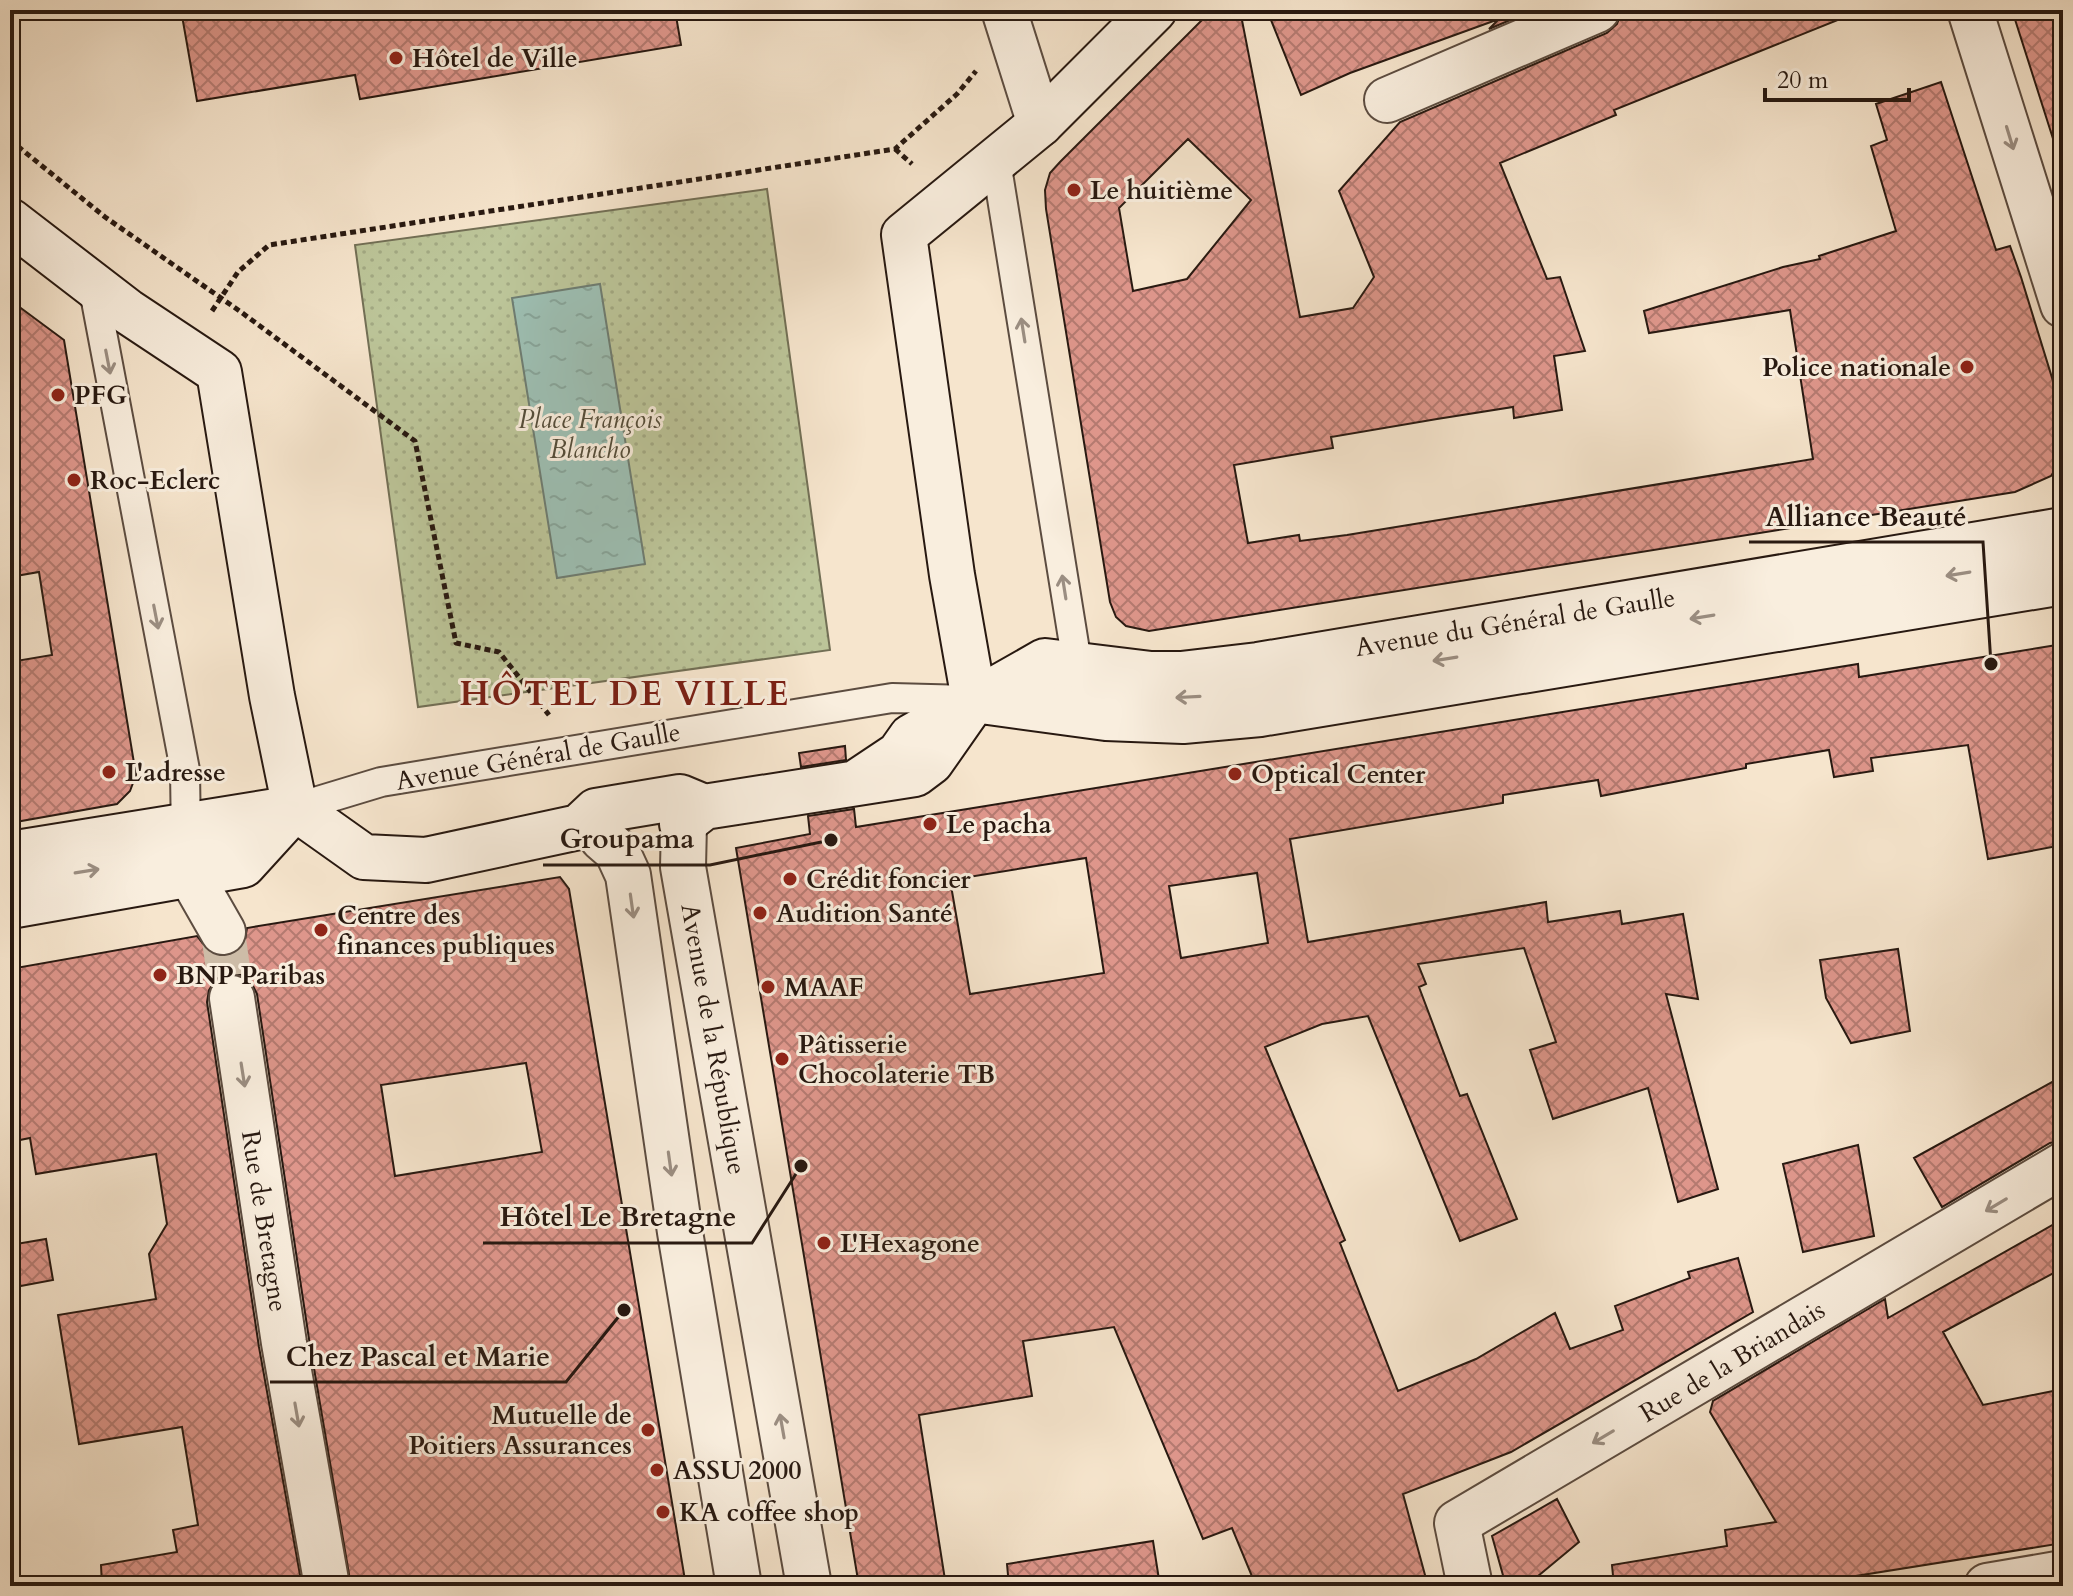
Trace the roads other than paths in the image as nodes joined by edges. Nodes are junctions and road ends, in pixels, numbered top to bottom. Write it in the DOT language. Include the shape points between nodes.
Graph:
graph roads {
  1 [pos="1154,10"];
  2 [pos="1597,10"];
  3 [pos="1970,10"];
  4 [pos="1016,17"];
  5 [pos="1387,100"];
  6 [pos="1040,124"];
  7 [pos="996,161"];
  8 [pos="10,221"];
  9 [pos="93,285"];
  10 [pos="2063,305"];
  11 [pos="2063,530"];
  12 [pos="2063,557"];
  13 [pos="2063,582"];
  14 [pos="1077,663"];
  15 [pos="974,700"];
  16 [pos="295,808"];
  17 [pos="694,815"];
  18 [pos="590,832"];
  19 [pos="188,851"];
  20 [pos="10,854"];
  21 [pos="10,883"];
  22 [pos="10,906"];
  23 [pos="223,932"];
  24 [pos="232,998"];
  25 [pos="2063,1165"];
  26 [pos="2063,1573"];
  27 [pos="327,1586"];
  28 [pos="739,1586"];
  29 [pos="809,1586"];
  30 [pos="1470,1586"];
  31 [pos="1987,1586"];
  1 -- 6 [label="street"];
  2 -- 5 [label="street"];
  3 -- 10 [label="street, one-way"];
  4 -- 6 [label="street"];
  6 -- 7 [label="street"];
  14 -- 7 [label="lane, one-way"];
  7 -- 15 [label="street" via="904,235"];
  8 -- 9 [label="street"];
  9 -- 16 [label="street" via="219,372"];
  9 -- 19 [label="lane, one-way" via="185,770"];
  11 -- 14 [label="street, Avenue du Général de Gaulle" via="1258,665 1181,674 1109,671"];
  12 -- 15 [label="lane, Avenue du Général de Gaulle, one-way" via="1254,692 1181,699 1051,690"];
  13 -- 15 [label="street, Avenue du Général de Gaulle" via="1260,714 1183,721 1106,718"];
  14 -- 15 [label="street, Avenue du Général de Gaulle" via="1045,661"];
  15 -- 16 [label="lane, Avenue Général de Gaulle" via="892,698 381,782"];
  15 -- 17 [label="street" via="931,762 915,774"];
  16 -- 18 [label="street" via="364,857 426,860"];
  16 -- 19 [label="street" via="243,865"];
  17 -- 18 [label="street" via="680,797 596,811"];
  29 -- 17 [label="street, Avenue de la République, one-way" via="683,867"];
  18 -- 28 [label="street, one-way" via="617,851 628,875"];
  19 -- 20 [label="street"];
  21 -- 19 [label="lane, one-way"];
  19 -- 22 [label="street"];
  19 -- 23 [label="street"];
  24 -- 27 [label="street, Rue de Bretagne, one-way"];
  25 -- 30 [label="street, Rue de la Briandais, one-way" via="1457,1523"];
  26 -- 31 [label="street"];
}
